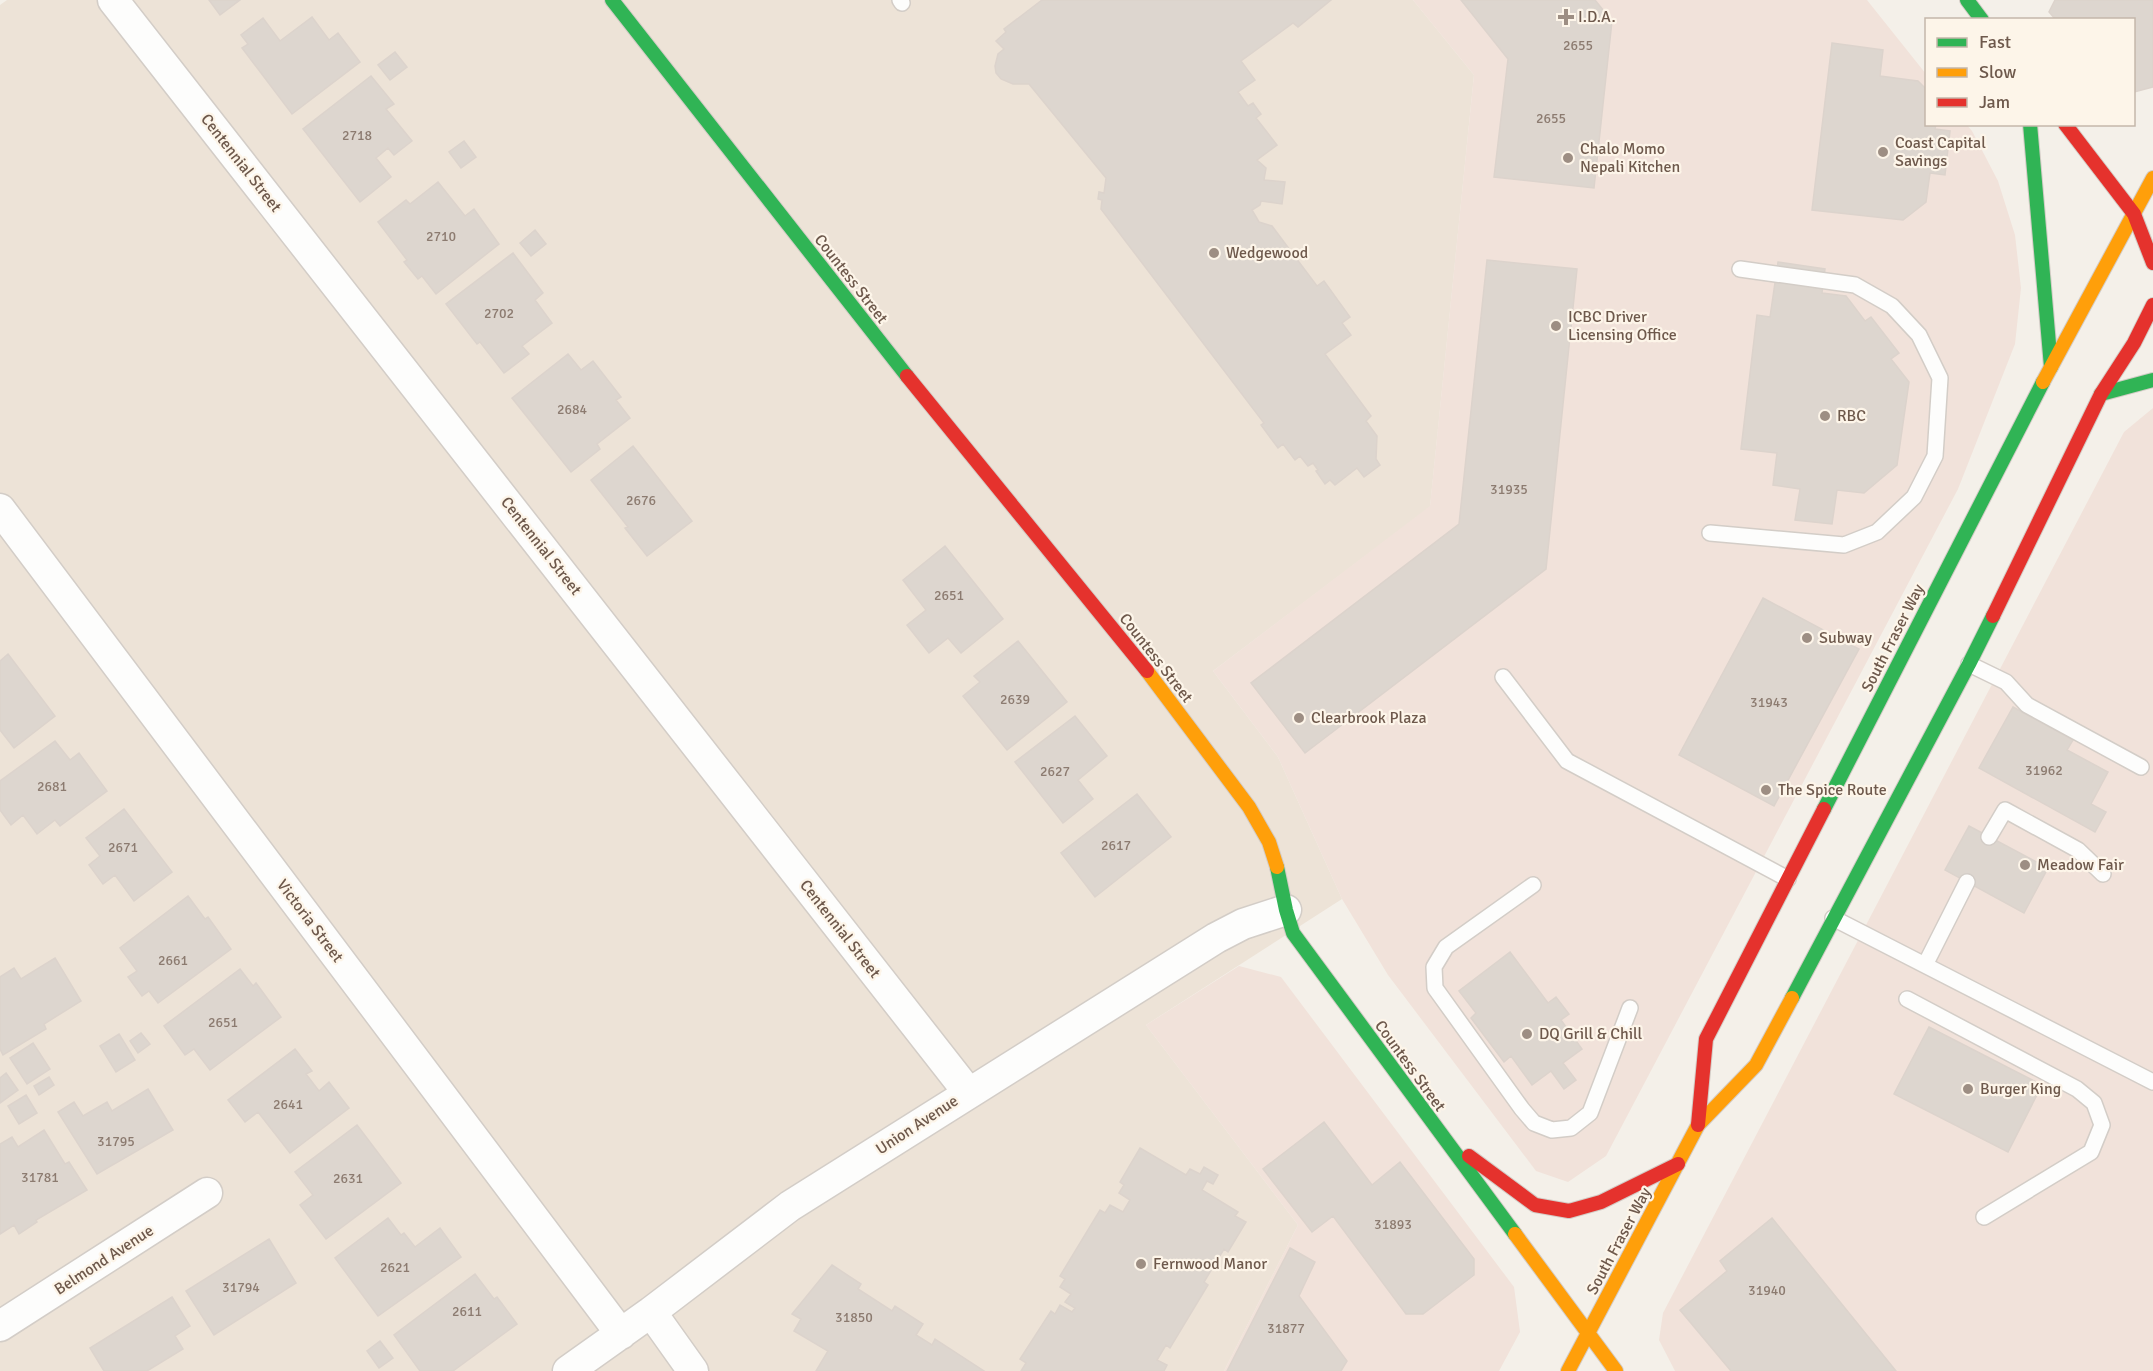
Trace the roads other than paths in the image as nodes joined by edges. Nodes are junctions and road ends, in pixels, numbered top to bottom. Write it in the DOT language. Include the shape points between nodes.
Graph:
graph roads {
  1 [pos="113,0"];
  2 [pos="612,0"];
  3 [pos="1967,0"];
  4 [pos="1980,18"];
  5 [pos="2030,126"];
  6 [pos="2067,126"];
  7 [pos="2153,178"];
  8 [pos="2134,214"];
  9 [pos="2153,221"];
  10 [pos="2153,263"];
  11 [pos="1740,269"];
  12 [pos="2153,305"];
  13 [pos="2051,367"];
  14 [pos="2153,380"];
  15 [pos="2102,394"];
  16 [pos="0,509"];
  17 [pos="1710,533"];
  18 [pos="1969,664"];
  19 [pos="1503,677"];
  20 [pos="2141,767"];
  21 [pos="1989,837"];
  22 [pos="2103,874"];
  23 [pos="1788,879"];
  24 [pos="1967,882"];
  25 [pos="1533,885"];
  26 [pos="1286,910"];
  27 [pos="1833,918"];
  28 [pos="1925,965"];
  29 [pos="1907,999"];
  30 [pos="1630,1008"];
  31 [pos="2153,1082"];
  32 [pos="968,1092"];
  33 [pos="1698,1125"];
  34 [pos="1440,1135"];
  35 [pos="1678,1164"];
  36 [pos="207,1193"];
  37 [pos="1984,1217"];
  38 [pos="651,1312"];
  39 [pos="0,1326"];
  40 [pos="621,1334"];
  41 [pos="1589,1334"];
  42 [pos="568,1371"];
  43 [pos="693,1371"];
  44 [pos="1568,1371"];
  45 [pos="1616,1371"];
  1 -- 32 [label="street, Centennial Street"];
  2 -- 26 [label="main road, Countess Street" via="881,344 1154,680 1249,807 1269,842 1281,877"];
  3 -- 4 [label="main road"];
  5 -- 13 [label="main road"];
  6 -- 8 [label="main road"];
  7 -- 8 [label="main road, South Fraser Way"];
  8 -- 9 [label="main road"];
  8 -- 10 [label="main road"];
  8 -- 13 [label="main road, South Fraser Way"];
  11 -- 17 [label="lane" via="1855,285 1892,306 1919,335 1940,378 1935,456 1914,497 1877,532 1844,545"];
  12 -- 15 [label="main road, South Fraser Way"];
  13 -- 23 [label="main road, South Fraser Way"];
  14 -- 15 [label="main road"];
  15 -- 18 [label="main road, South Fraser Way"];
  16 -- 40 [label="street, Victoria Street"];
  18 -- 20 [label="lane" via="2006,682 2027,705"];
  18 -- 27 [label="main road, South Fraser Way"];
  19 -- 23 [label="lane" via="1567,761"];
  21 -- 22 [label="lane" via="2005,810 2078,850"];
  23 -- 33 [label="main road, South Fraser Way" via="1706,1039"];
  24 -- 28 [label="lane"];
  25 -- 30 [label="lane" via="1446,947 1434,967 1435,988 1534,1123 1552,1130 1571,1128 1590,1113"];
  26 -- 32 [label="street, Union Avenue" via="1243,924 1216,939"];
  26 -- 34 [label="main road, Countess Street" via="1293,933 1309,957"];
  27 -- 28 [label="lane"];
  27 -- 33 [label="main road, South Fraser Way" via="1756,1065"];
  28 -- 31 [label="lane"];
  29 -- 37 [label="lane" via="2077,1089 2094,1103 2102,1125 2091,1152"];
  32 -- 38 [label="street, Union Avenue" via="790,1206"];
  33 -- 35 [label="main road, South Fraser Way"];
  34 -- 35 [label="main road" via="1535,1205 1569,1211 1601,1202"];
  34 -- 41 [label="main road, Countess Street"];
  35 -- 41 [label="main road, South Fraser Way"];
  36 -- 39 [label="street, Belmond Avenue"];
  38 -- 40 [label="street, Union Avenue"];
  38 -- 43 [label="street"];
  40 -- 42 [label="street, Union Avenue"];
  41 -- 44 [label="main road, South Fraser Way"];
  41 -- 45 [label="main road, Countess Street"];
}
